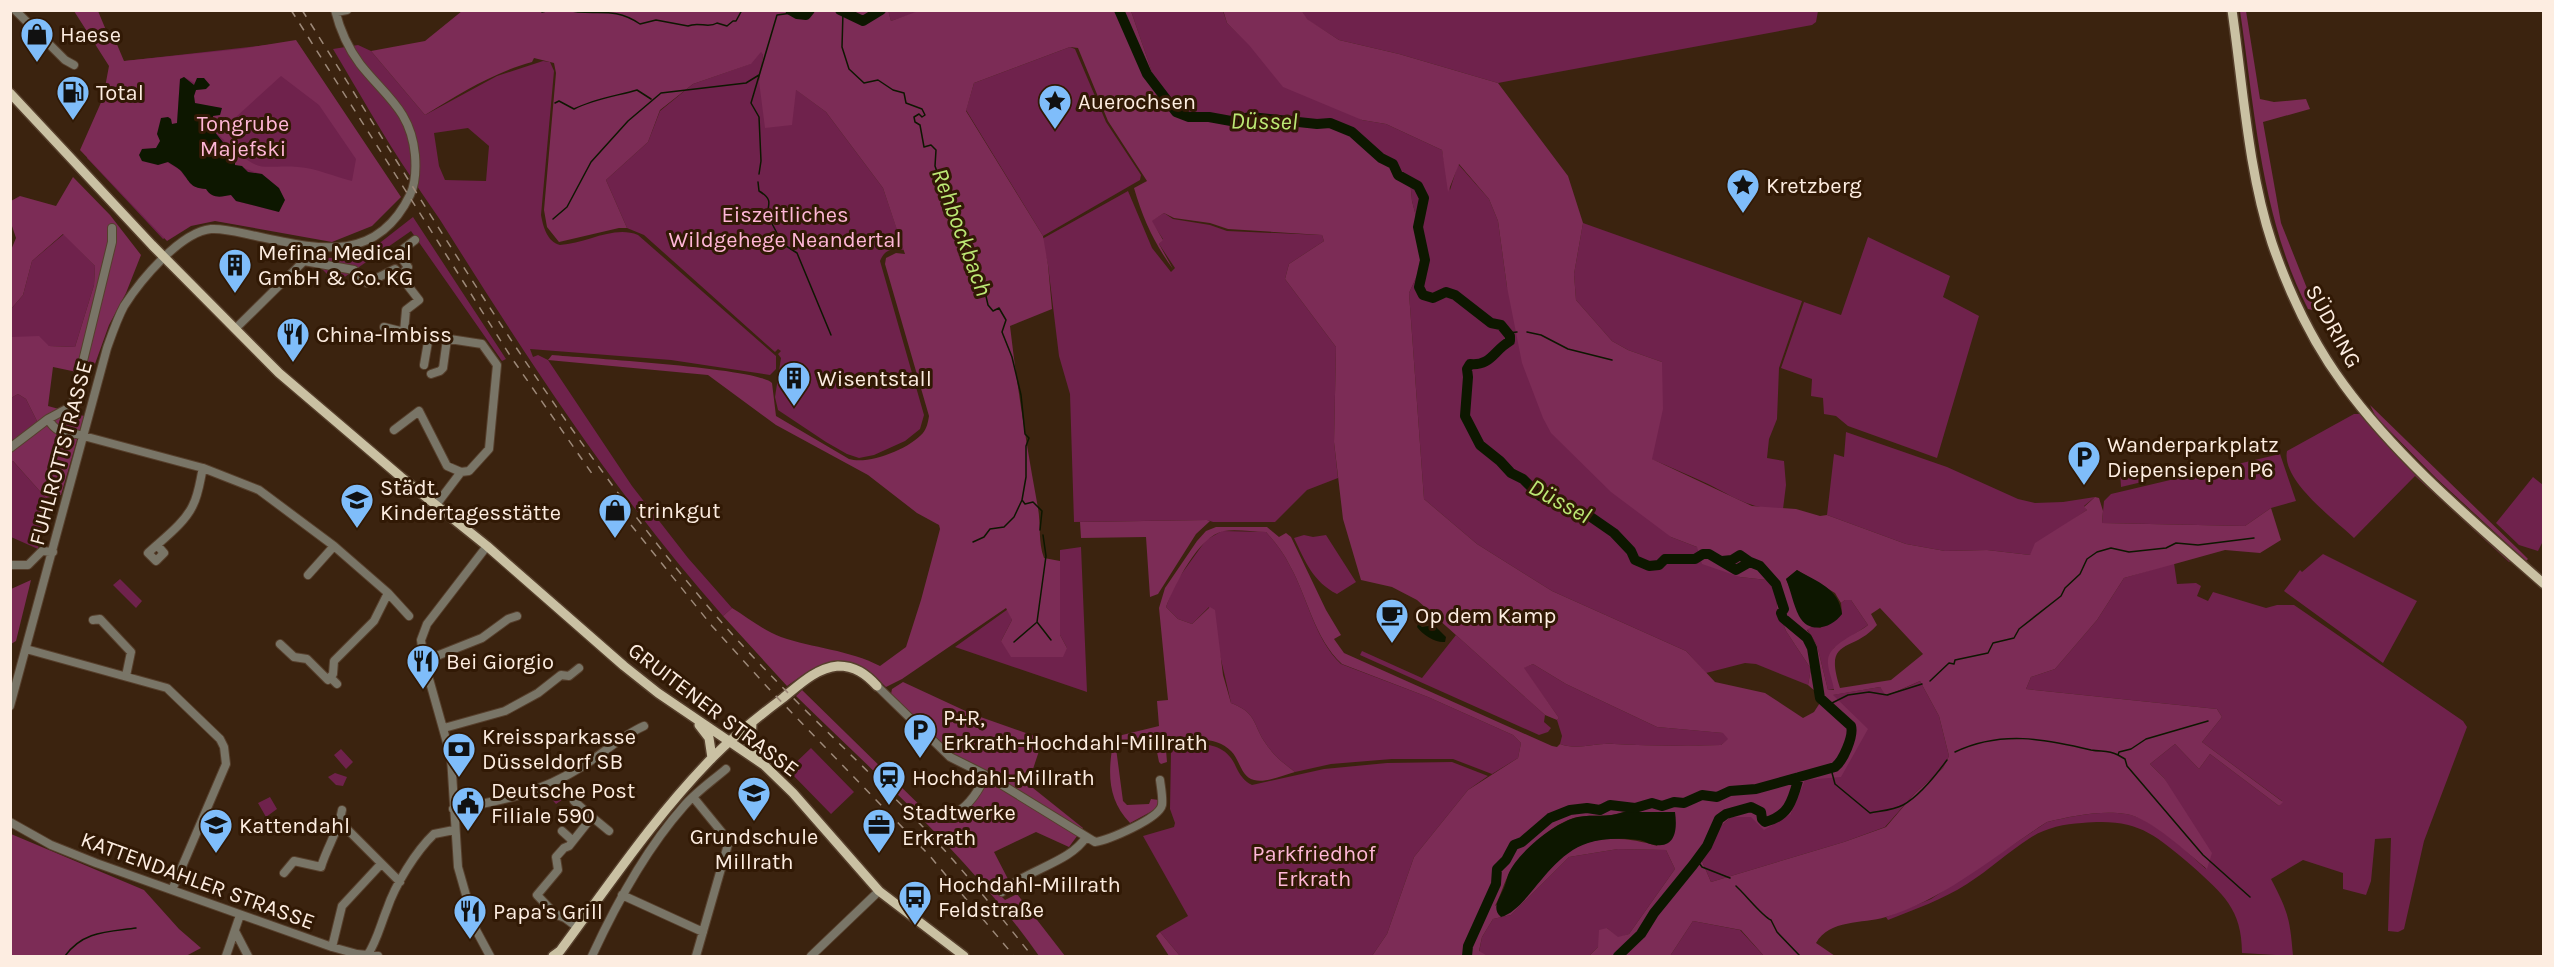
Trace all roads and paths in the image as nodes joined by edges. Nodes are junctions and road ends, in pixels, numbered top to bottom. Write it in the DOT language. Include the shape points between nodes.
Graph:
graph roads {
  1 [pos="15,10"];
  2 [pos="347,10"];
  3 [pos="2232,10"];
  4 [pos="336,11"];
  5 [pos="74,65"];
  6 [pos="10,93"];
  7 [pos="112,228"];
  8 [pos="415,240"];
  9 [pos="165,258"];
  10 [pos="401,276"];
  11 [pos="384,327"];
  12 [pos="234,329"];
  13 [pos="404,332"];
  14 [pos="429,336"];
  15 [pos="447,339"];
  16 [pos="424,365"];
  17 [pos="431,374"];
  18 [pos="48,419"];
  19 [pos="394,430"];
  20 [pos="83,435"];
  21 [pos="10,448"];
  22 [pos="203,468"];
  23 [pos="460,472"];
  24 [pos="436,505"];
  25 [pos="157,545"];
  26 [pos="334,546"];
  27 [pos="487,546"];
  28 [pos="53,552"];
  29 [pos="10,565"];
  30 [pos="308,575"];
  31 [pos="2544,584"];
  32 [pos="388,593"];
  33 [pos="409,616"];
  34 [pos="517,616"];
  35 [pos="93,620"];
  36 [pos="280,644"];
  37 [pos="26,649"];
  38 [pos="424,661"];
  39 [pos="579,668"];
  40 [pos="126,676"];
  41 [pos="330,677"];
  42 [pos="337,684"];
  43 [pos="877,686"];
  44 [pos="10,706"];
  45 [pos="696,720"];
  46 [pos="752,723"];
  47 [pos="644,726"];
  48 [pos="444,728"];
  49 [pos="731,741"];
  50 [pos="712,758"];
  51 [pos="764,765"];
  52 [pos="726,769"];
  53 [pos="986,775"];
  54 [pos="1160,780"];
  55 [pos="693,797"];
  56 [pos="574,801"];
  57 [pos="453,809"];
  58 [pos="342,810"];
  59 [pos="940,812"];
  60 [pos="592,817"];
  61 [pos="10,822"];
  62 [pos="340,822"];
  63 [pos="454,830"];
  64 [pos="562,831"];
  65 [pos="609,831"];
  66 [pos="1086,837"];
  67 [pos="573,841"];
  68 [pos="381,864"];
  69 [pos="284,873"];
  70 [pos="400,882"];
  71 [pos="172,890"];
  72 [pos="879,891"];
  73 [pos="1002,892"];
  74 [pos="622,895"];
  75 [pos="240,915"];
  76 [pos="577,927"];
  77 [pos="235,931"];
  78 [pos="703,932"];
  79 [pos="332,947"];
  80 [pos="557,955"];
  81 [pos="367,956"];
  82 [pos="226,957"];
  83 [pos="248,957"];
  84 [pos="378,957"];
  85 [pos="490,957"];
  86 [pos="592,957"];
  87 [pos="696,957"];
  88 [pos="811,957"];
  89 [pos="964,957"];
  1 -- 5 [label="street"];
  2 -- 4 [label="street"];
  3 -- 31 [label="main road, SÜDRING" via="2256,176 2272,242 2298,309 2325,357 2362,409 2429,479"];
  4 -- 9 [label="street, FUHLROTTSTRASSE" via="354,55 396,103 411,131 415,177 402,208 379,232 340,249 209,229 189,237"];
  6 -- 9 [label="main road, GRUITENER STRASSE"];
  7 -- 18 [label="street" via="112,242 72,406"];
  8 -- 10 [label="street" via="398,253 408,267"];
  9 -- 12 [label="main road, GRUITENER STRASSE"];
  9 -- 20 [label="street, FUHLROTTSTRASSE" via="123,308 107,348"];
  10 -- 12 [label="street" via="395,268 367,283 354,270 304,261"];
  10 -- 13 [label="street" via="419,300 406,310"];
  11 -- 13 [label="street"];
  12 -- 24 [label="main road, GRUITENER STRASSE" via="279,373"];
  13 -- 14 [label="street"];
  14 -- 15 [label="street"];
  14 -- 16 [label="street"];
  15 -- 17 [label="street" via="443,368"];
  15 -- 23 [label="street" via="482,344 497,365 489,450 469,471"];
  18 -- 20 [label="street" via="62,433"];
  18 -- 21 [label="street"];
  19 -- 23 [label="street" via="419,411 447,466"];
  20 -- 22 [label="street"];
  20 -- 28 [label="street, FUHLROTTSTRASSE"];
  22 -- 25 [label="street" via="193,506"];
  22 -- 26 [label="street" via="260,490"];
  23 -- 24 [label="street"];
  24 -- 27 [label="main road, GRUITENER STRASSE"];
  26 -- 30 [label="street"];
  26 -- 32 [label="street"];
  27 -- 38 [label="street" via="427,624 421,640"];
  27 -- 45 [label="main road, GRUITENER STRASSE" via="624,666"];
  28 -- 29 [label="street" via="42,551 28,565"];
  28 -- 37 [label="street, FUHLROTTSTRASSE"];
  32 -- 33 [label="street"];
  32 -- 41 [label="street" via="374,621 334,661"];
  34 -- 38 [label="street" via="482,638"];
  35 -- 40 [label="street" via="100,619 129,649 132,657"];
  36 -- 41 [label="street" via="294,657 307,659 328,680"];
  37 -- 40 [label="street"];
  37 -- 44 [label="street, FUHLROTTSTRASSE"];
  38 -- 48 [label="street"];
  39 -- 48 [label="street" via="505,711"];
  40 -- 71 [label="street" via="167,688 177,695 220,739 226,756"];
  41 -- 42 [label="street"];
  43 -- 46 [label="main road" via="858,670 837,666 826,669"];
  43 -- 53 [label="street" via="950,757"];
  45 -- 49 [label="main road, GRUITENER STRASSE"];
  45 -- 50 [label="main road" via="709,738"];
  46 -- 49 [label="main road"];
  46 -- 51 [label="main road" via="751,741"];
  47 -- 57 [label="street" via="554,783 503,801"];
  48 -- 57 [label="street" via="451,757"];
  49 -- 50 [label="main road"];
  49 -- 51 [label="main road, GRUITENER STRASSE"];
  50 -- 76 [label="main road" via="645,834"];
  51 -- 72 [label="main road, GRUITENER STRASSE" via="794,793"];
  52 -- 55 [label="street"];
  53 -- 59 [label="street" via="980,788 957,812"];
  53 -- 66 [label="street"];
  54 -- 66 [label="street" via="1162,805 1154,816 1098,842"];
  55 -- 74 [label="street"];
  55 -- 78 [label="street" via="729,841"];
  56 -- 60 [label="street"];
  57 -- 63 [label="street"];
  58 -- 62 [label="street"];
  60 -- 65 [label="street"];
  60 -- 67 [label="street"];
  61 -- 71 [label="street, KATTENDAHLER STRASSE" via="56,847"];
  62 -- 68 [label="street"];
  62 -- 69 [label="street" via="321,867 294,861"];
  63 -- 70 [label="street" via="433,834"];
  63 -- 85 [label="street" via="464,896"];
  64 -- 67 [label="street"];
  66 -- 73 [label="street" via="1074,851 1014,880"];
  67 -- 76 [label="street" via="556,857 558,870 537,895 555,914"];
  68 -- 70 [label="street"];
  68 -- 79 [label="street" via="342,906"];
  70 -- 81 [label="street" via="376,944"];
  71 -- 75 [label="street, KATTENDAHLER STRASSE"];
  72 -- 88 [label="street"];
  72 -- 89 [label="main road, GRUITENER STRASSE"];
  74 -- 78 [label="street"];
  74 -- 86 [label="street"];
  75 -- 77 [label="street"];
  75 -- 79 [label="street, KATTENDAHLER STRASSE"];
  76 -- 80 [label="main road"];
  77 -- 82 [label="street"];
  77 -- 83 [label="street"];
  78 -- 87 [label="street"];
  79 -- 81 [label="street, KATTENDAHLER STRASSE"];
  81 -- 84 [label="street, KATTENDAHLER STRASSE"];
}
